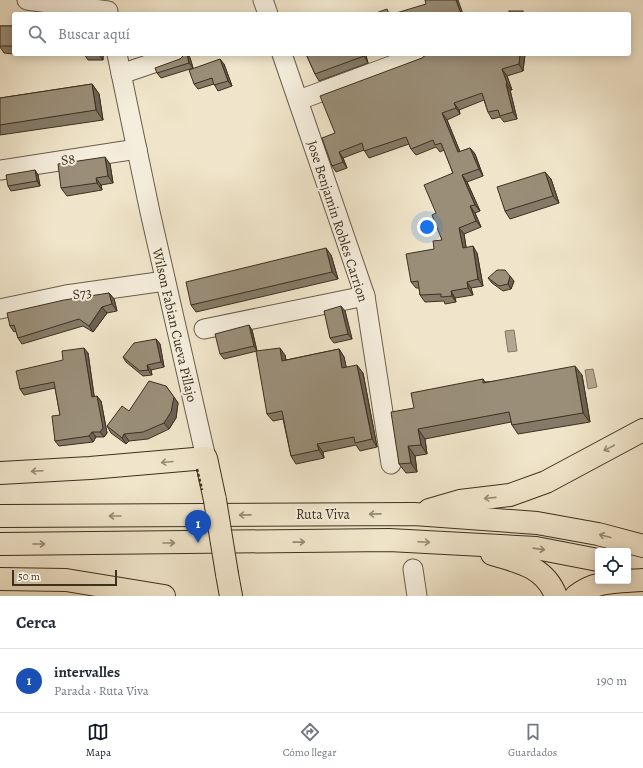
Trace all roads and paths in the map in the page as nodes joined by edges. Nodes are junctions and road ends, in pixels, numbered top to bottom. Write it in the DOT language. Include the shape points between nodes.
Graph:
graph roads {
  1 [pos="27,0"];
  2 [pos="263,0"];
  3 [pos="107,8"];
  4 [pos="267,12"];
  5 [pos="117,56"];
  6 [pos="174,56"];
  7 [pos="283,56"];
  8 [pos="418,56"];
  9 [pos="121,74"];
  10 [pos="298,100"];
  11 [pos="136,149"];
  12 [pos="0,170"];
  13 [pos="166,281"];
  14 [pos="365,296"];
  15 [pos="0,309"];
  16 [pos="204,329"];
  17 [pos="643,430"];
  18 [pos="206,458"];
  19 [pos="391,464"];
  20 [pos="0,473"];
  21 [pos="414,514"];
  22 [pos="0,516"];
  23 [pos="0,544"];
  24 [pos="458,544"];
  25 [pos="643,546"];
  26 [pos="595,559"];
  27 [pos="413,569"];
  28 [pos="631,571"];
  29 [pos="643,574"];
  30 [pos="0,579"];
  31 [pos="643,580"];
  32 [pos="164,596"];
  33 [pos="231,596"];
  34 [pos="417,596"];
  35 [pos="556,596"];
  36 [pos="576,596"];
  1 -- 3 [label="street"];
  2 -- 4 [label="street"];
  5 -- 9 [label="street, Wilson Fabian Cueva Pillajo"];
  6 -- 9 [label="street"];
  7 -- 10 [label="street, Jose Benjamin Robles Carrion"];
  8 -- 10 [label="street"];
  9 -- 11 [label="street, Wilson Fabian Cueva Pillajo"];
  10 -- 14 [label="street, Jose Benjamin Robles Carrion"];
  11 -- 12 [label="street, S8"];
  11 -- 13 [label="street, Wilson Fabian Cueva Pillajo"];
  13 -- 15 [label="street, S73" via="66,295"];
  13 -- 18 [label="street, Wilson Fabian Cueva Pillajo"];
  14 -- 16 [label="street"];
  14 -- 19 [label="street, Jose Benjamin Robles Carrion"];
  17 -- 21 [label="main road, one-way" via="546,482 510,495 460,501"];
  18 -- 20 [label="main road, one-way"];
  18 -- 33 [label="main road, Wilson Fabian Cueva Pillajo, bridge"];
  21 -- 22 [label="main road, Ruta Viva, one-way"];
  25 -- 21 [label="main road, Ruta Viva, one-way" via="598,534 537,523"];
  23 -- 24 [label="main road, Ruta Viva, one-way" via="389,540"];
  24 -- 26 [label="main road, Ruta Viva, one-way" via="536,548"];
  24 -- 35 [label="main road" via="518,561 534,569 545,576"];
  27 -- 34 [label="street"];
  28 -- 29 [label="main road"];
  30 -- 32 [label="main road" via="66,580"];
  31 -- 36 [label="main road" via="603,583 585,589"];
}
